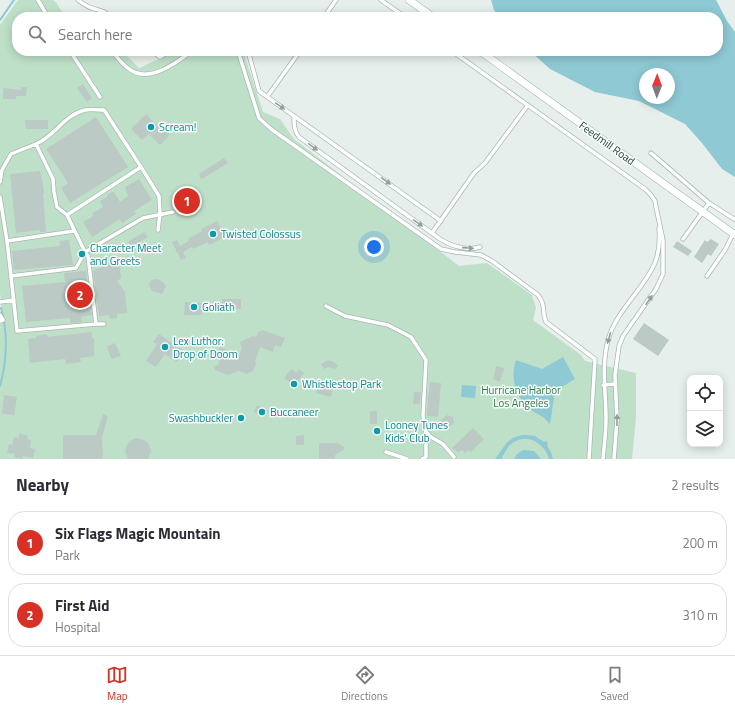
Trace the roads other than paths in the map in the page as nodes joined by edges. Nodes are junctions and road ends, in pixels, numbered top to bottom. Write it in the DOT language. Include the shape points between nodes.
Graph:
graph roads {
  1 [pos="38,0"];
  2 [pos="78,0"];
  3 [pos="336,0"];
  4 [pos="381,0"];
  5 [pos="409,0"];
  6 [pos="45,12"];
  7 [pos="105,12"];
  8 [pos="328,12"];
  9 [pos="398,12"];
  10 [pos="426,12"];
  11 [pos="73,56"];
  12 [pos="117,56"];
  13 [pos="184,56"];
  14 [pos="240,56"];
  15 [pos="249,56"];
  16 [pos="296,56"];
  17 [pos="459,56"];
  18 [pos="487,56"];
  19 [pos="100,97"];
  20 [pos="267,97"];
  21 [pos="528,105"];
  22 [pos="294,117"];
  23 [pos="36,144"];
  24 [pos="651,153"];
  25 [pos="140,167"];
  26 [pos="0,182"];
  27 [pos="0,197"];
  28 [pos="709,202"];
  29 [pos="173,212"];
  30 [pos="702,212"];
  31 [pos="160,214"];
  32 [pos="67,215"];
  33 [pos="658,215"];
  34 [pos="734,219"];
  35 [pos="441,221"];
  36 [pos="158,230"];
  37 [pos="74,231"];
  38 [pos="432,233"];
  39 [pos="734,235"];
  40 [pos="683,239"];
  41 [pos="7,240"];
  42 [pos="480,247"];
  43 [pos="85,252"];
  44 [pos="11,276"];
  45 [pos="707,276"];
  46 [pos="14,300"];
  47 [pos="0,302"];
  48 [pos="326,306"];
  49 [pos="0,315"];
  50 [pos="0,320"];
  51 [pos="96,324"];
  52 [pos="104,324"];
  53 [pos="615,384"];
  54 [pos="603,385"];
  55 [pos="426,432"];
  56 [pos="386,452"];
  57 [pos="454,457"];
  58 [pos="424,458"];
  59 [pos="407,459"];
  60 [pos="589,459"];
  61 [pos="603,459"];
  62 [pos="614,459"];
  1 -- 6 [label="lane"];
  2 -- 7 [label="lane"];
  3 -- 8 [label="lane"];
  4 -- 9 [label="lane"];
  5 -- 10 [label="street"];
  11 -- 19 [label="lane"];
  12 -- 13 [label="lane" via="130,70 142,75 163,70"];
  14 -- 60 [label="lane" via="259,118 267,126 441,249 481,255 492,261 538,295 542,300 546,322 595,359"];
  15 -- 20 [label="lane" via="259,91"];
  16 -- 20 [label="lane"];
  17 -- 21 [label="lane"];
  18 -- 30 [label="street, Feedmill Road"];
  20 -- 22 [label="lane, one-way"];
  21 -- 33 [label="lane" via="645,188 655,201"];
  21 -- 35 [label="lane" via="485,163 474,173"];
  22 -- 35 [label="lane, one-way"];
  22 -- 38 [label="lane, one-way" via="294,128 298,137"];
  23 -- 25 [label="lane" via="42,142 66,118 85,110 104,110"];
  23 -- 26 [label="lane" via="11,154 2,170"];
  23 -- 32 [label="lane" via="53,179 57,207"];
  24 -- 28 [label="lane"];
  25 -- 31 [label="lane" via="159,196"];
  25 -- 32 [label="lane"];
  27 -- 41 [label="lane"];
  28 -- 30 [label="lane"];
  28 -- 34 [label="lane"];
  29 -- 31 [label="lane"];
  30 -- 39 [label="street, Feedmill Road"];
  30 -- 40 [label="lane"];
  31 -- 36 [label="lane"];
  31 -- 43 [label="lane" via="143,218"];
  32 -- 37 [label="lane"];
  53 -- 33 [label="lane, one-way" via="617,355 623,336 656,290 664,274 663,240"];
  33 -- 54 [label="lane, one-way" via="656,260 611,332"];
  35 -- 38 [label="lane"];
  37 -- 41 [label="lane"];
  37 -- 43 [label="lane"];
  38 -- 42 [label="lane, one-way" via="454,246"];
  39 -- 45 [label="lane"];
  41 -- 44 [label="lane"];
  43 -- 44 [label="lane" via="76,268"];
  43 -- 51 [label="lane" via="88,256"];
  44 -- 46 [label="lane"];
  46 -- 47 [label="lane"];
  46 -- 51 [label="lane" via="17,331"];
  48 -- 55 [label="lane" via="345,316 388,325 411,337 426,360 423,416"];
  49 -- 50 [label="lane" via="3,320"];
  51 -- 52 [label="lane"];
  53 -- 54 [label="lane"];
  62 -- 53 [label="lane, one-way" via="617,420"];
  54 -- 61 [label="lane" via="606,418"];
  55 -- 57 [label="lane" via="443,444"];
  55 -- 58 [label="lane"];
  56 -- 59 [label="lane"];
}
